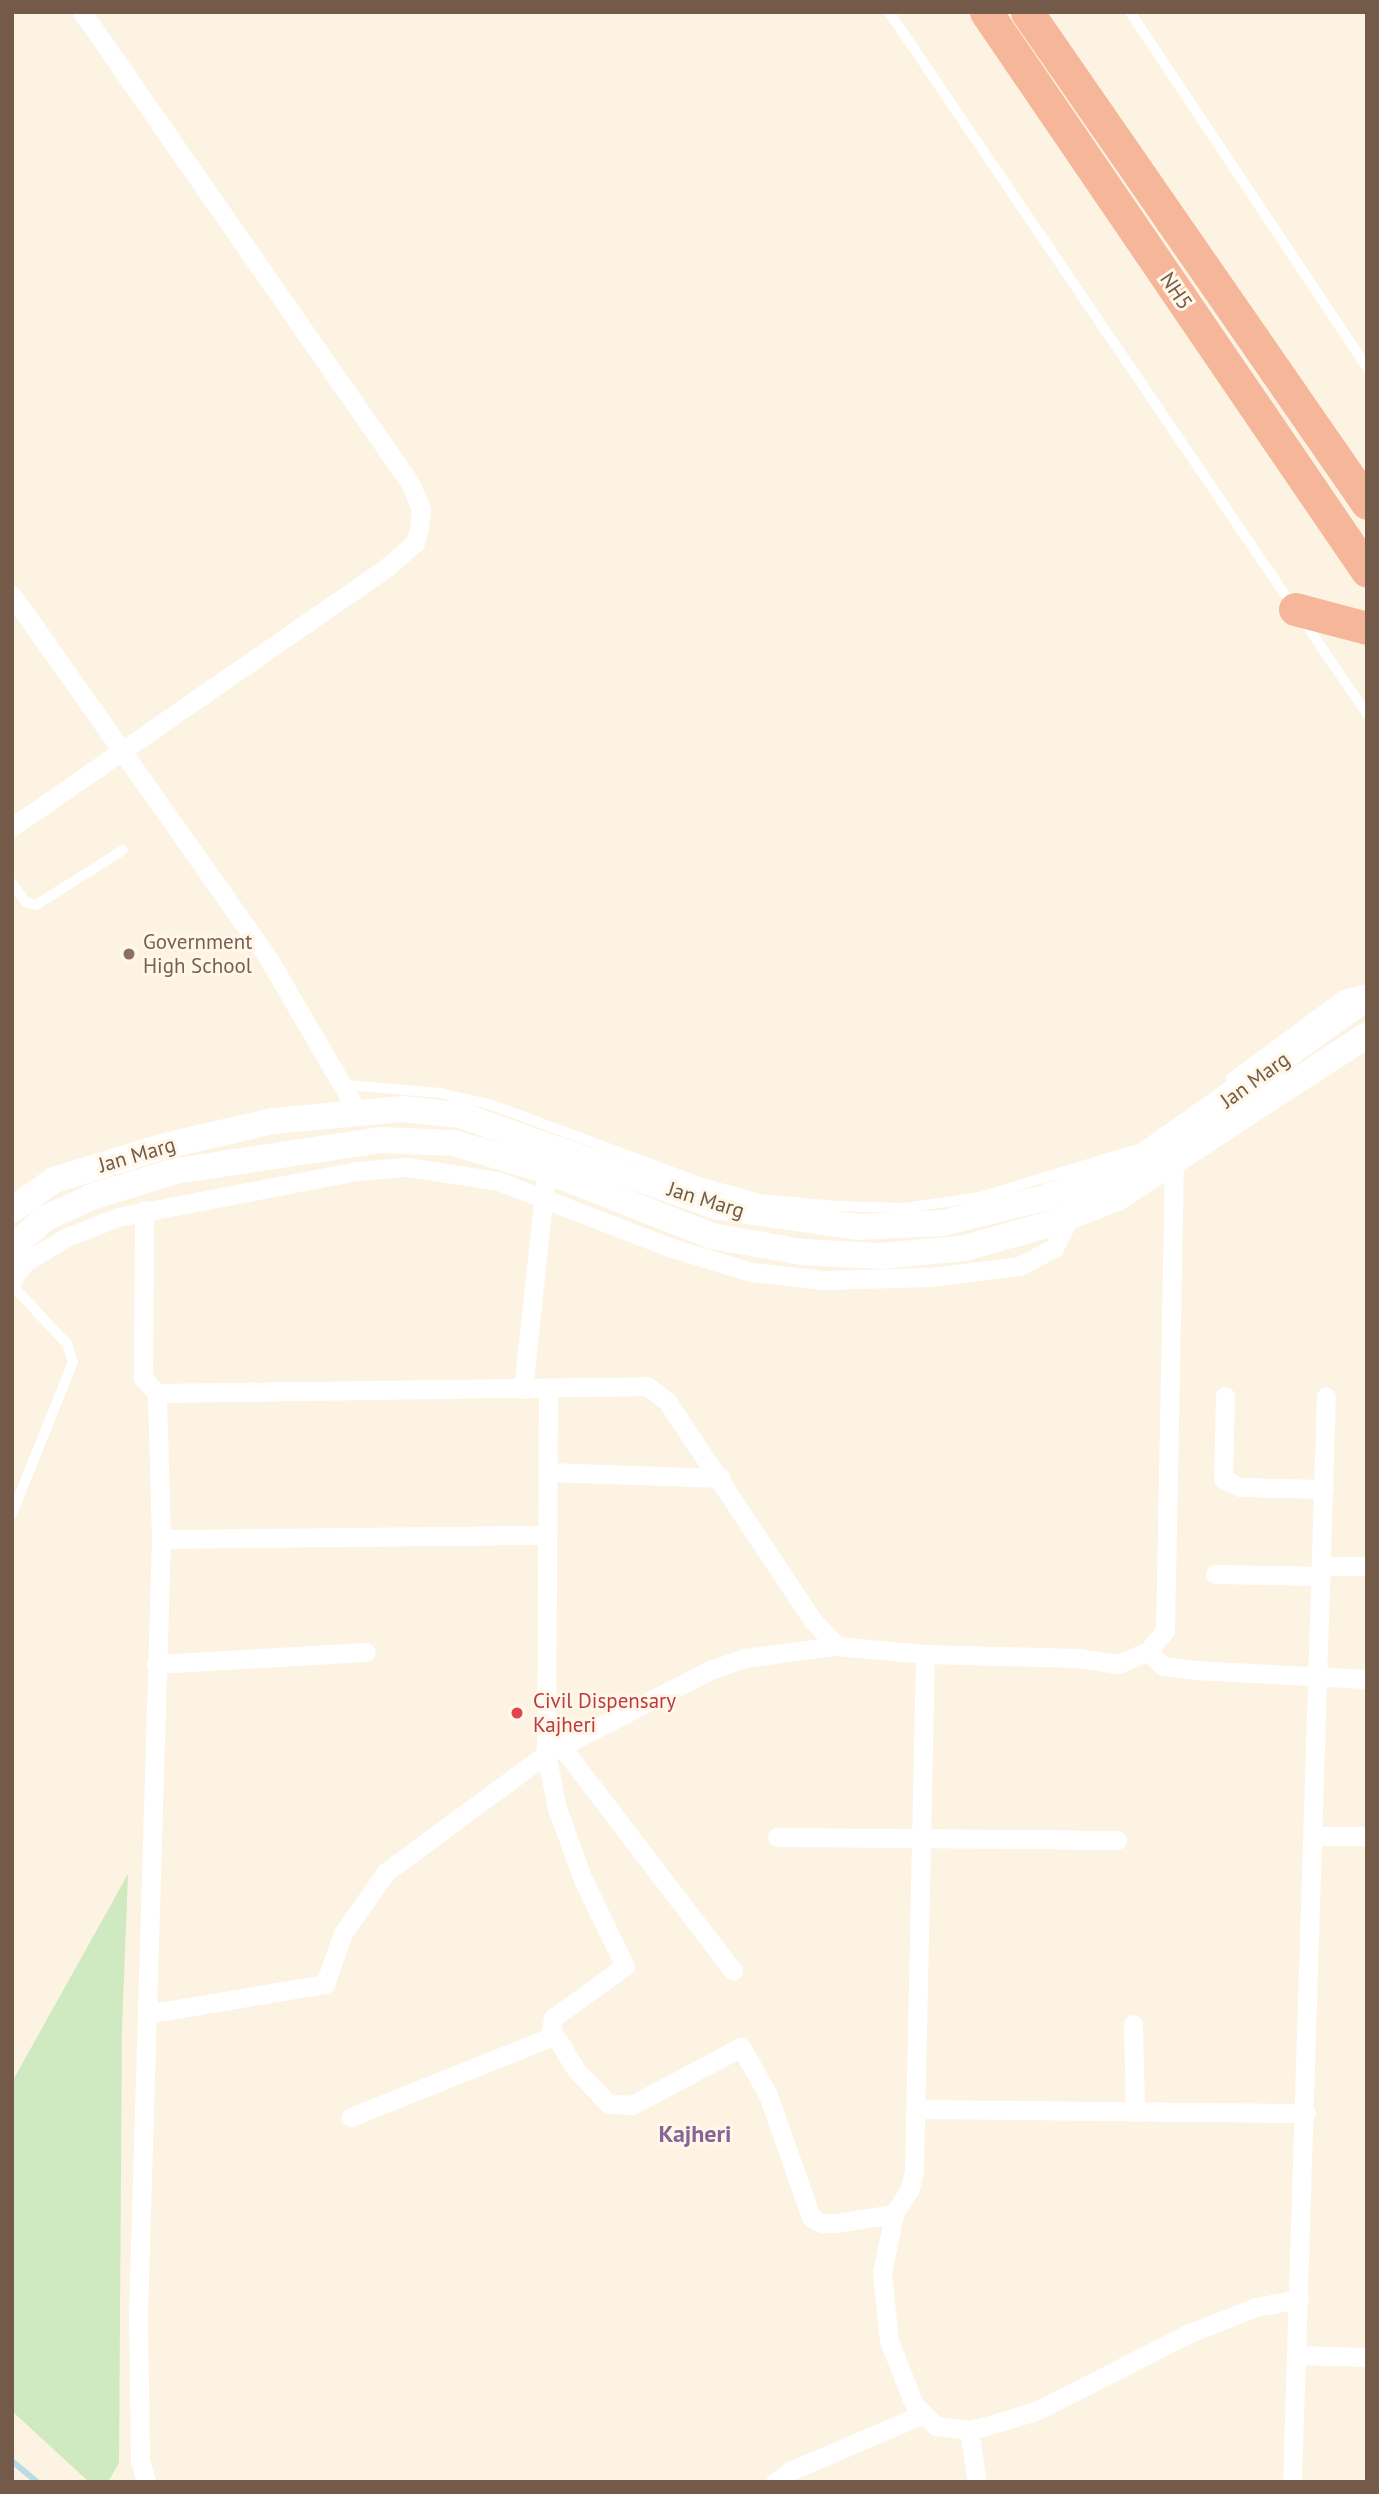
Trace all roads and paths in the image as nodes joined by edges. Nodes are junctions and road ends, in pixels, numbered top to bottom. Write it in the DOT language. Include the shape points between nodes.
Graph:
graph roads {
  1 [pos="82,12"];
  2 [pos="888,12"];
  3 [pos="986,12"];
  4 [pos="1027,12"];
  5 [pos="1130,12"];
  6 [pos="1367,367"];
  7 [pos="1367,503"];
  8 [pos="1367,571"];
  9 [pos="12,595"];
  10 [pos="1295,609"];
  11 [pos="1367,628"];
  12 [pos="1367,713"];
  13 [pos="121,752"];
  14 [pos="12,827"];
  15 [pos="123,850"];
  16 [pos="12,883"];
  17 [pos="1367,989"];
  18 [pos="1367,998"];
  19 [pos="1367,1035"];
  20 [pos="346,1085"];
  21 [pos="359,1112"];
  22 [pos="1170,1143"];
  23 [pos="545,1184"];
  24 [pos="12,1210"];
  25 [pos="144,1210"];
  26 [pos="12,1248"];
  27 [pos="12,1280"];
  28 [pos="12,1285"];
  29 [pos="548,1388"];
  30 [pos="523,1389"];
  31 [pos="157,1394"];
  32 [pos="1225,1396"];
  33 [pos="1325,1397"];
  34 [pos="548,1472"];
  35 [pos="721,1478"];
  36 [pos="1324,1489"];
  37 [pos="12,1514"];
  38 [pos="547,1535"];
  39 [pos="161,1539"];
  40 [pos="1367,1566"];
  41 [pos="1321,1571"];
  42 [pos="1215,1574"];
  43 [pos="838,1646"];
  44 [pos="366,1651"];
  45 [pos="1148,1651"];
  46 [pos="925,1654"];
  47 [pos="156,1664"];
  48 [pos="1317,1679"];
  49 [pos="1367,1679"];
  50 [pos="553,1750"];
  51 [pos="777,1836"];
  52 [pos="1314,1836"];
  53 [pos="1367,1836"];
  54 [pos="924,1839"];
  55 [pos="1117,1840"];
  56 [pos="733,1971"];
  57 [pos="147,2014"];
  58 [pos="1133,2024"];
  59 [pos="554,2036"];
  60 [pos="916,2109"];
  61 [pos="1135,2112"];
  62 [pos="1306,2113"];
  63 [pos="351,2117"];
  64 [pos="894,2214"];
  65 [pos="1299,2299"];
  66 [pos="1297,2355"];
  67 [pos="1367,2357"];
  68 [pos="921,2414"];
  69 [pos="969,2430"];
  70 [pos="787,2478"];
  71 [pos="146,2482"];
  72 [pos="977,2482"];
  73 [pos="1292,2482"];
  1 -- 13 [label="street" via="410,483 421,509 415,543 404,555"];
  2 -- 10 [label="lane"];
  3 -- 8 [label="highway, NH5 / NH5"];
  4 -- 7 [label="highway, NH5 / NH5"];
  5 -- 6 [label="lane"];
  9 -- 13 [label="street"];
  10 -- 11 [label="highway"];
  10 -- 12 [label="lane"];
  13 -- 14 [label="street"];
  13 -- 20 [label="street" via="268,958"];
  15 -- 16 [label="lane" via="36,905 26,902"];
  17 -- 22 [label="lane" via="1343,995"];
  18 -- 22 [label="main road, Jan Marg"];
  19 -- 22 [label="main road, Jan Marg"];
  20 -- 21 [label="street"];
  20 -- 22 [label="lane" via="453,1096 492,1105 696,1181 759,1199 837,1206 905,1208 980,1197"];
  21 -- 22 [label="main road, Jan Marg" via="402,1109 460,1115 719,1207 858,1227 943,1223 1044,1198 1128,1167"];
  21 -- 24 [label="main road, Jan Marg" via="273,1121 161,1147 54,1180"];
  22 -- 23 [label="main road, Jan Marg" via="1117,1198 965,1248 881,1256 802,1252 712,1236"];
  22 -- 45 [label="street" via="1165,1630"];
  23 -- 25 [label="street" via="407,1167 356,1171"];
  23 -- 26 [label="main road, Jan Marg" via="454,1143 380,1140 176,1171 94,1196 44,1219"];
  23 -- 30 [label="street"];
  25 -- 27 [label="street" via="65,1238 25,1262"];
  25 -- 31 [label="street" via="144,1378"];
  28 -- 37 [label="lane" via="66,1344 73,1362"];
  29 -- 30 [label="street"];
  29 -- 34 [label="street"];
  29 -- 35 [label="street" via="647,1386 658,1391"];
  30 -- 31 [label="street"];
  31 -- 39 [label="street"];
  32 -- 36 [label="street" via="1223,1479 1240,1487"];
  33 -- 36 [label="street"];
  34 -- 35 [label="street"];
  34 -- 38 [label="street"];
  35 -- 43 [label="street" via="814,1622"];
  36 -- 41 [label="street"];
  38 -- 39 [label="street"];
  38 -- 50 [label="street"];
  39 -- 47 [label="street"];
  40 -- 41 [label="street"];
  41 -- 42 [label="street"];
  41 -- 48 [label="street"];
  43 -- 46 [label="street"];
  43 -- 50 [label="street" via="744,1658 710,1670"];
  44 -- 47 [label="street"];
  45 -- 46 [label="street" via="1118,1664 1079,1658"];
  45 -- 48 [label="street" via="1163,1666"];
  46 -- 54 [label="street"];
  47 -- 57 [label="street"];
  48 -- 49 [label="street"];
  48 -- 52 [label="street"];
  50 -- 56 [label="street"];
  50 -- 57 [label="street" via="386,1872 343,1933 325,1984"];
  50 -- 59 [label="street" via="557,1808 579,1868 625,1966 553,2018"];
  51 -- 54 [label="street"];
  52 -- 53 [label="street"];
  52 -- 62 [label="street"];
  54 -- 55 [label="street"];
  54 -- 60 [label="street"];
  57 -- 71 [label="street" via="138,2314 140,2460"];
  58 -- 61 [label="street"];
  59 -- 63 [label="street"];
  59 -- 64 [label="street" via="577,2071 609,2104 621,2106 632,2105 741,2047 768,2095 811,2217 821,2223 836,2223"];
  60 -- 61 [label="street"];
  60 -- 64 [label="street" via="914,2171 910,2189"];
  61 -- 62 [label="street"];
  62 -- 65 [label="street"];
  64 -- 68 [label="street" via="882,2273 883,2304 889,2341"];
  65 -- 66 [label="street"];
  65 -- 69 [label="street" via="1256,2307 1190,2333 1036,2411"];
  66 -- 67 [label="street"];
  66 -- 73 [label="street"];
  68 -- 69 [label="street" via="936,2426"];
  68 -- 70 [label="street"];
  69 -- 72 [label="street"];
}
